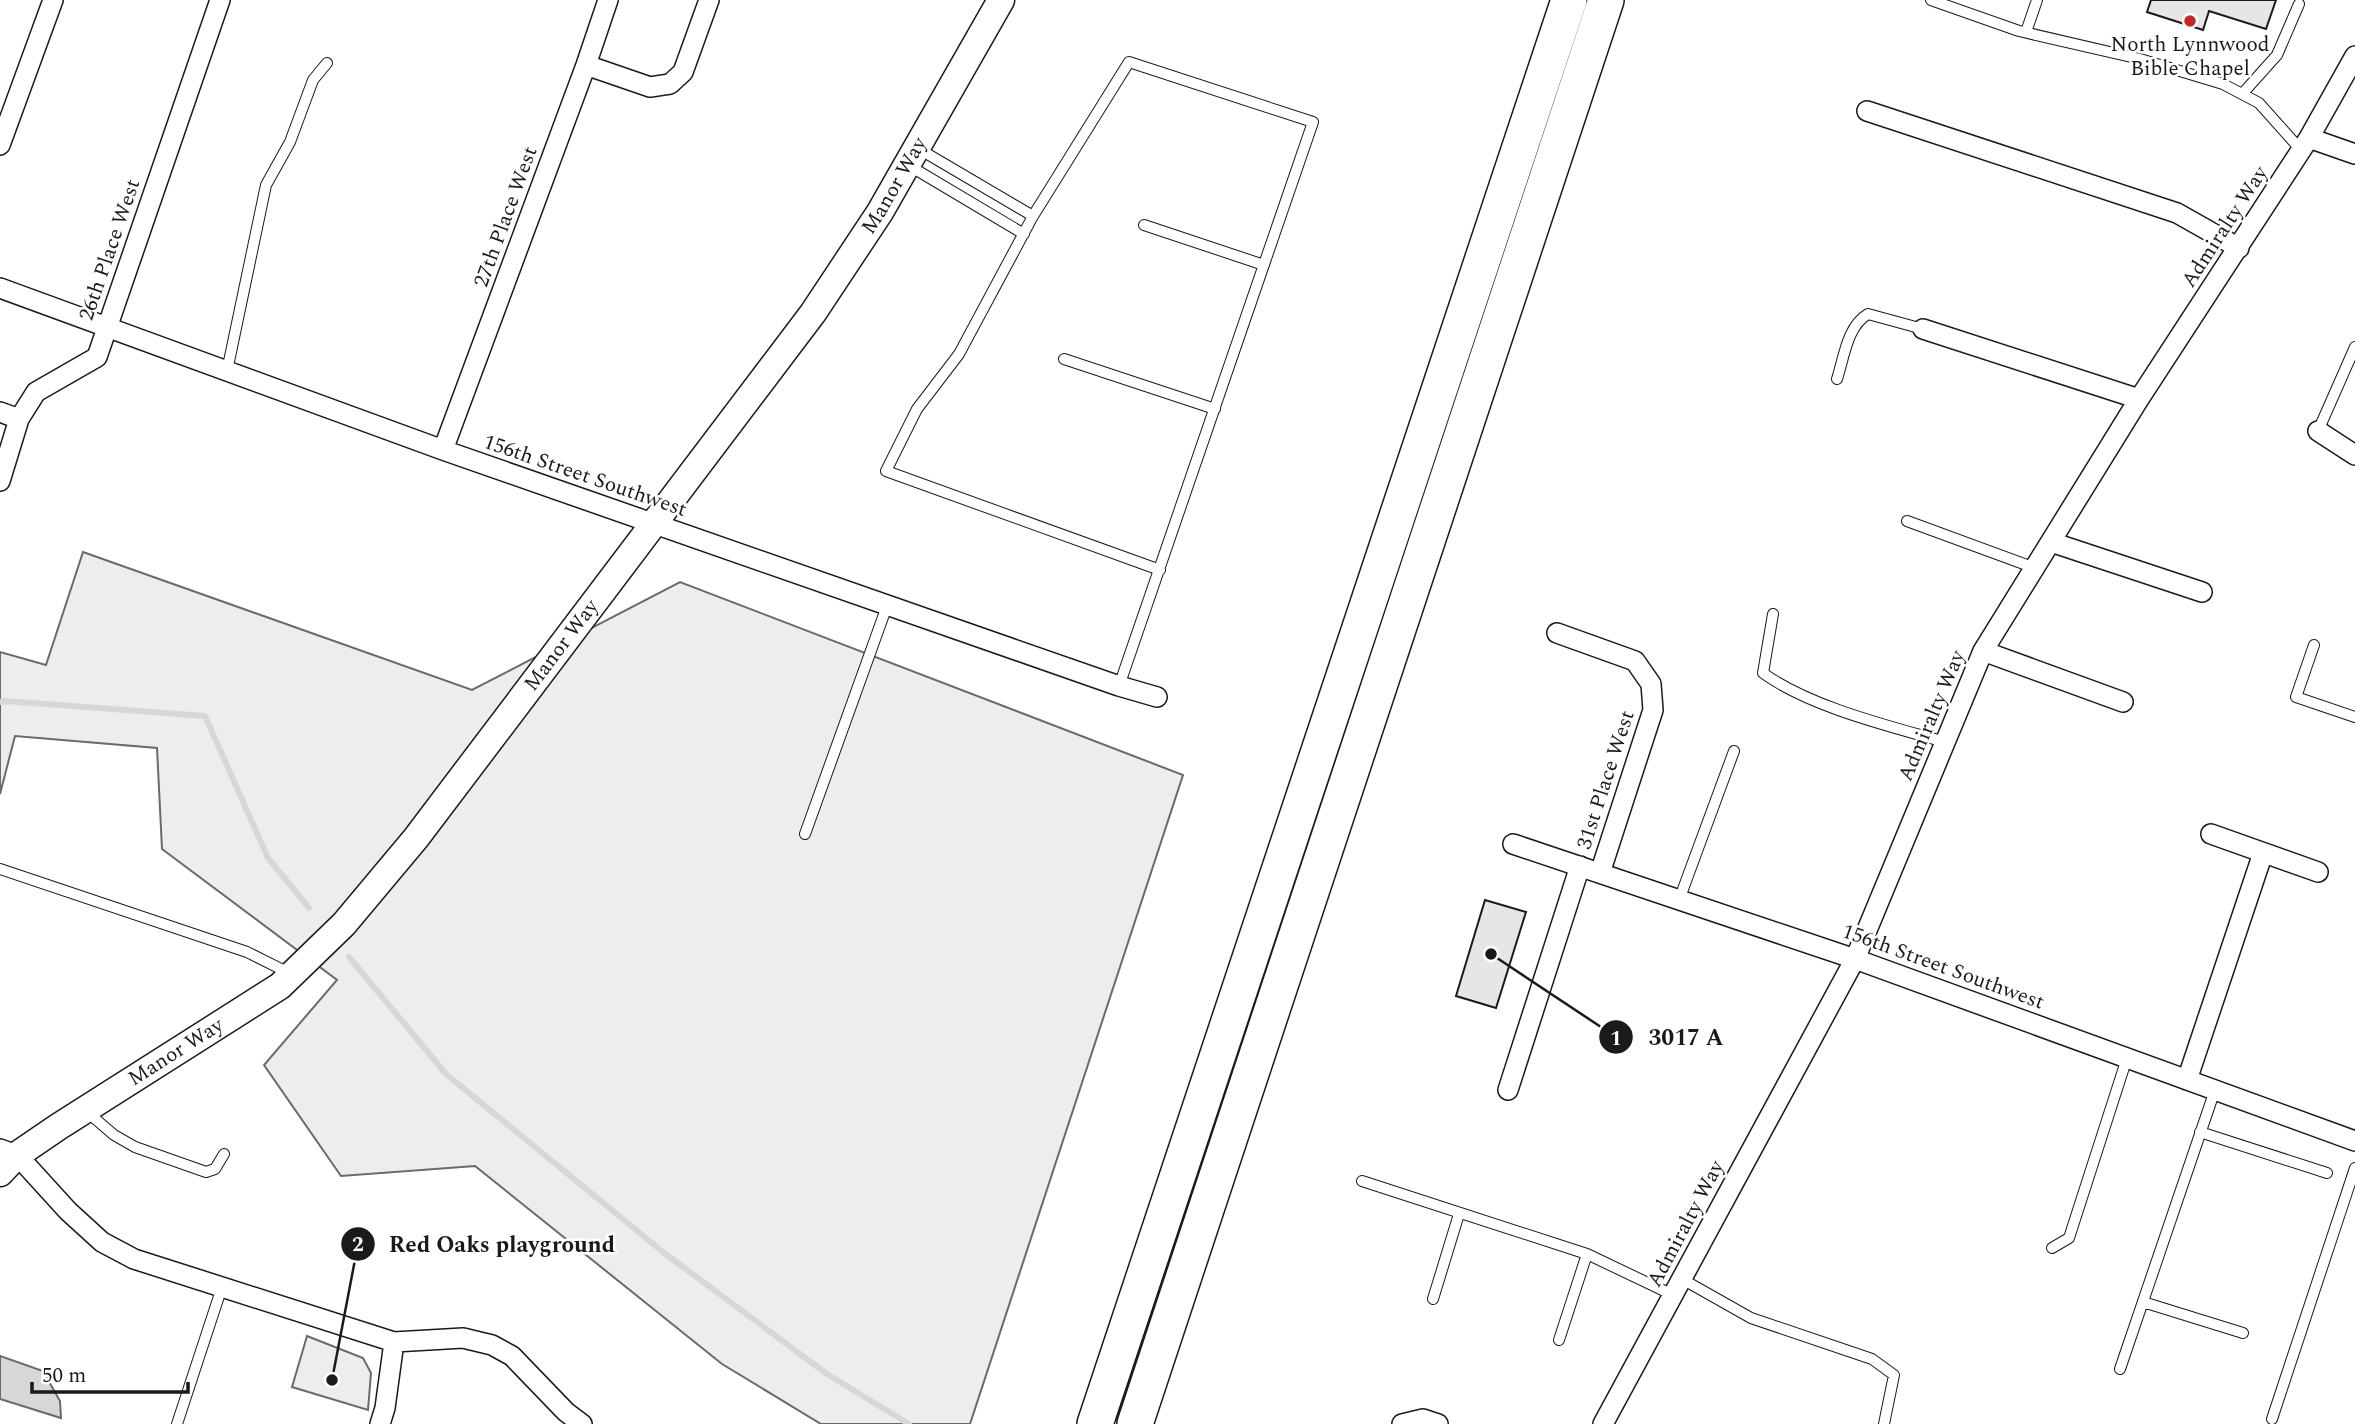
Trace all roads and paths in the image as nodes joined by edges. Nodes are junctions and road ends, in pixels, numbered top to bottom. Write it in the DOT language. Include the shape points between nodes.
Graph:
graph roads {
  1 [pos="52,0"];
  2 [pos="220,0"];
  3 [pos="608,0"];
  4 [pos="709,0"];
  5 [pos="1001,0"];
  6 [pos="1569,0"];
  7 [pos="1606,0"];
  8 [pos="1931,0"];
  9 [pos="2037,0"];
  10 [pos="2299,5"];
  11 [pos="2026,32"];
  12 [pos="2355,56"];
  13 [pos="327,63"];
  14 [pos="586,65"];
  15 [pos="2243,93"];
  16 [pos="1867,111"];
  17 [pos="2305,144"];
  18 [pos="0,145"];
  19 [pos="2355,154"];
  20 [pos="912,156"];
  21 [pos="1033,216"];
  22 [pos="1144,225"];
  23 [pos="1024,234"];
  24 [pos="2239,248"];
  25 [pos="1264,265"];
  26 [pos="0,288"];
  27 [pos="107,328"];
  28 [pos="1923,329"];
  29 [pos="2355,347"];
  30 [pos="1064,359"];
  31 [pos="226,372"];
  32 [pos="1837,379"];
  33 [pos="2139,399"];
  34 [pos="1215,409"];
  35 [pos="0,412"];
  36 [pos="19,419"];
  37 [pos="2318,431"];
  38 [pos="443,450"];
  39 [pos="2355,455"];
  40 [pos="0,481"];
  41 [pos="1907,521"];
  42 [pos="653,524"];
  43 [pos="2051,542"];
  44 [pos="2035,568"];
  45 [pos="1160,570"];
  46 [pos="2202,592"];
  47 [pos="887,606"];
  48 [pos="1773,614"];
  49 [pos="1558,633"];
  50 [pos="2314,645"];
  51 [pos="1983,651"];
  52 [pos="1119,687"];
  53 [pos="1157,697"];
  54 [pos="2123,702"];
  55 [pos="2355,717"];
  56 [pos="1945,742"];
  57 [pos="1734,751"];
  58 [pos="805,834"];
  59 [pos="2211,834"];
  60 [pos="1513,844"];
  61 [pos="2263,853"];
  62 [pos="1580,866"];
  63 [pos="0,869"];
  64 [pos="2318,872"];
  65 [pos="1600,873"];
  66 [pos="1679,900"];
  67 [pos="1855,960"];
  68 [pos="292,974"];
  69 [pos="2127,1058"];
  70 [pos="2188,1080"];
  71 [pos="1508,1090"];
  72 [pos="2215,1090"];
  73 [pos="85,1110"];
  74 [pos="2200,1132"];
  75 [pos="2355,1142"];
  76 [pos="225,1154"];
  77 [pos="6,1159"];
  78 [pos="2355,1168"];
  79 [pos="2327,1172"];
  80 [pos="1362,1181"];
  81 [pos="1460,1214"];
  82 [pos="2052,1248"];
  83 [pos="1587,1254"];
  84 [pos="222,1287"];
  85 [pos="1678,1287"];
  86 [pos="1433,1299"];
  87 [pos="2143,1302"];
  88 [pos="2243,1334"];
  89 [pos="1559,1340"];
  90 [pos="394,1342"];
  91 [pos="2120,1369"];
  92 [pos="2272,1419"];
  93 [pos="177,1424"];
  94 [pos="380,1424"];
  95 [pos="582,1424"];
  96 [pos="1096,1424"];
  97 [pos="1135,1424"];
  98 [pos="1403,1424"];
  99 [pos="1438,1424"];
  100 [pos="1603,1424"];
  101 [pos="1884,1424"];
  1 -- 18 [label="street"];
  2 -- 27 [label="street, 26th Place West"];
  3 -- 14 [label="street, 27th Place West"];
  4 -- 14 [label="street" via="683,72 670,84 650,87"];
  5 -- 20 [label="street, Manor Way"];
  6 -- 96 [label="highway"];
  7 -- 97 [label="highway"];
  8 -- 11 [label="lane"];
  9 -- 11 [label="lane"];
  10 -- 15 [label="lane" via="2277,55"];
  11 -- 15 [label="lane" via="2152,63"];
  12 -- 17 [label="street, Admiralty Way"];
  13 -- 31 [label="lane" via="313,80 290,142 266,186"];
  14 -- 38 [label="street, 27th Place West"];
  15 -- 17 [label="lane"];
  16 -- 24 [label="street" via="2177,213"];
  17 -- 19 [label="street"];
  17 -- 24 [label="street, Admiralty Way"];
  20 -- 21 [label="lane"];
  20 -- 23 [label="lane"];
  20 -- 42 [label="street, Manor Way" via="813,313"];
  21 -- 23 [label="lane"];
  21 -- 25 [label="lane" via="1129,62 1313,122"];
  22 -- 25 [label="lane"];
  23 -- 45 [label="lane" via="959,354 916,409 886,471"];
  24 -- 33 [label="street, Admiralty Way"];
  25 -- 34 [label="lane"];
  26 -- 27 [label="street, 156th Street Southwest"];
  27 -- 31 [label="street, 156th Street Southwest"];
  27 -- 36 [label="street, 26th Place West" via="97,357 36,392"];
  28 -- 32 [label="lane" via="1868,314 1860,318"];
  28 -- 33 [label="street"];
  29 -- 37 [label="lane"];
  30 -- 34 [label="lane"];
  31 -- 38 [label="street, 156th Street Southwest"];
  33 -- 43 [label="street, Admiralty Way"];
  34 -- 45 [label="lane"];
  35 -- 36 [label="street"];
  36 -- 40 [label="street, 26th Place West"];
  37 -- 39 [label="street"];
  38 -- 42 [label="street, 156th Street Southwest"];
  41 -- 44 [label="lane"];
  42 -- 47 [label="street, 156th Street Southwest"];
  42 -- 68 [label="street, Manor Way" via="416,838 344,924"];
  43 -- 44 [label="street, Admiralty Way"];
  43 -- 46 [label="street"];
  44 -- 51 [label="street, Admiralty Way"];
  45 -- 52 [label="lane"];
  47 -- 52 [label="street, 156th Street Southwest"];
  47 -- 58 [label="lane"];
  48 -- 56 [label="lane" via="1763,673 1813,700"];
  49 -- 65 [label="street, 31st Place West" via="1635,661 1651,684 1653,710"];
  50 -- 55 [label="lane" via="2296,697"];
  51 -- 54 [label="street"];
  51 -- 56 [label="street, Admiralty Way"];
  52 -- 53 [label="street, 156th Street Southwest"];
  56 -- 67 [label="street, Admiralty Way"];
  57 -- 66 [label="lane"];
  59 -- 61 [label="street"];
  60 -- 62 [label="street, 156th Street Southwest"];
  61 -- 64 [label="street"];
  61 -- 70 [label="street"];
  62 -- 65 [label="street, 156th Street Southwest"];
  62 -- 71 [label="street"];
  63 -- 68 [label="lane" via="247,952"];
  65 -- 66 [label="street, 156th Street Southwest"];
  66 -- 67 [label="street, 156th Street Southwest"];
  67 -- 69 [label="street, 156th Street Southwest"];
  67 -- 85 [label="street, Admiralty Way"];
  68 -- 73 [label="street, Manor Way"];
  69 -- 70 [label="street, 156th Street Southwest"];
  69 -- 82 [label="lane" via="2069,1238"];
  70 -- 72 [label="street, 156th Street Southwest"];
  72 -- 74 [label="lane"];
  72 -- 75 [label="street, 156th Street Southwest"];
  73 -- 76 [label="lane" via="135,1147 206,1172 215,1170"];
  73 -- 77 [label="street, Manor Way"];
  74 -- 79 [label="lane"];
  74 -- 87 [label="lane"];
  77 -- 84 [label="street" via="102,1242 134,1259"];
  78 -- 92 [label="lane"];
  80 -- 81 [label="lane"];
  81 -- 83 [label="lane"];
  81 -- 86 [label="lane"];
  83 -- 85 [label="lane"];
  83 -- 89 [label="lane"];
  84 -- 90 [label="street"];
  84 -- 93 [label="lane"];
  85 -- 100 [label="street, Admiralty Way"];
  85 -- 101 [label="lane" via="1751,1318 1872,1359 1894,1374"];
  87 -- 88 [label="lane"];
  87 -- 91 [label="lane"];
  90 -- 94 [label="street"];
  90 -- 95 [label="street" via="463,1338 492,1345 512,1356"];
  98 -- 99 [label="street" via="1423,1419"];
}
